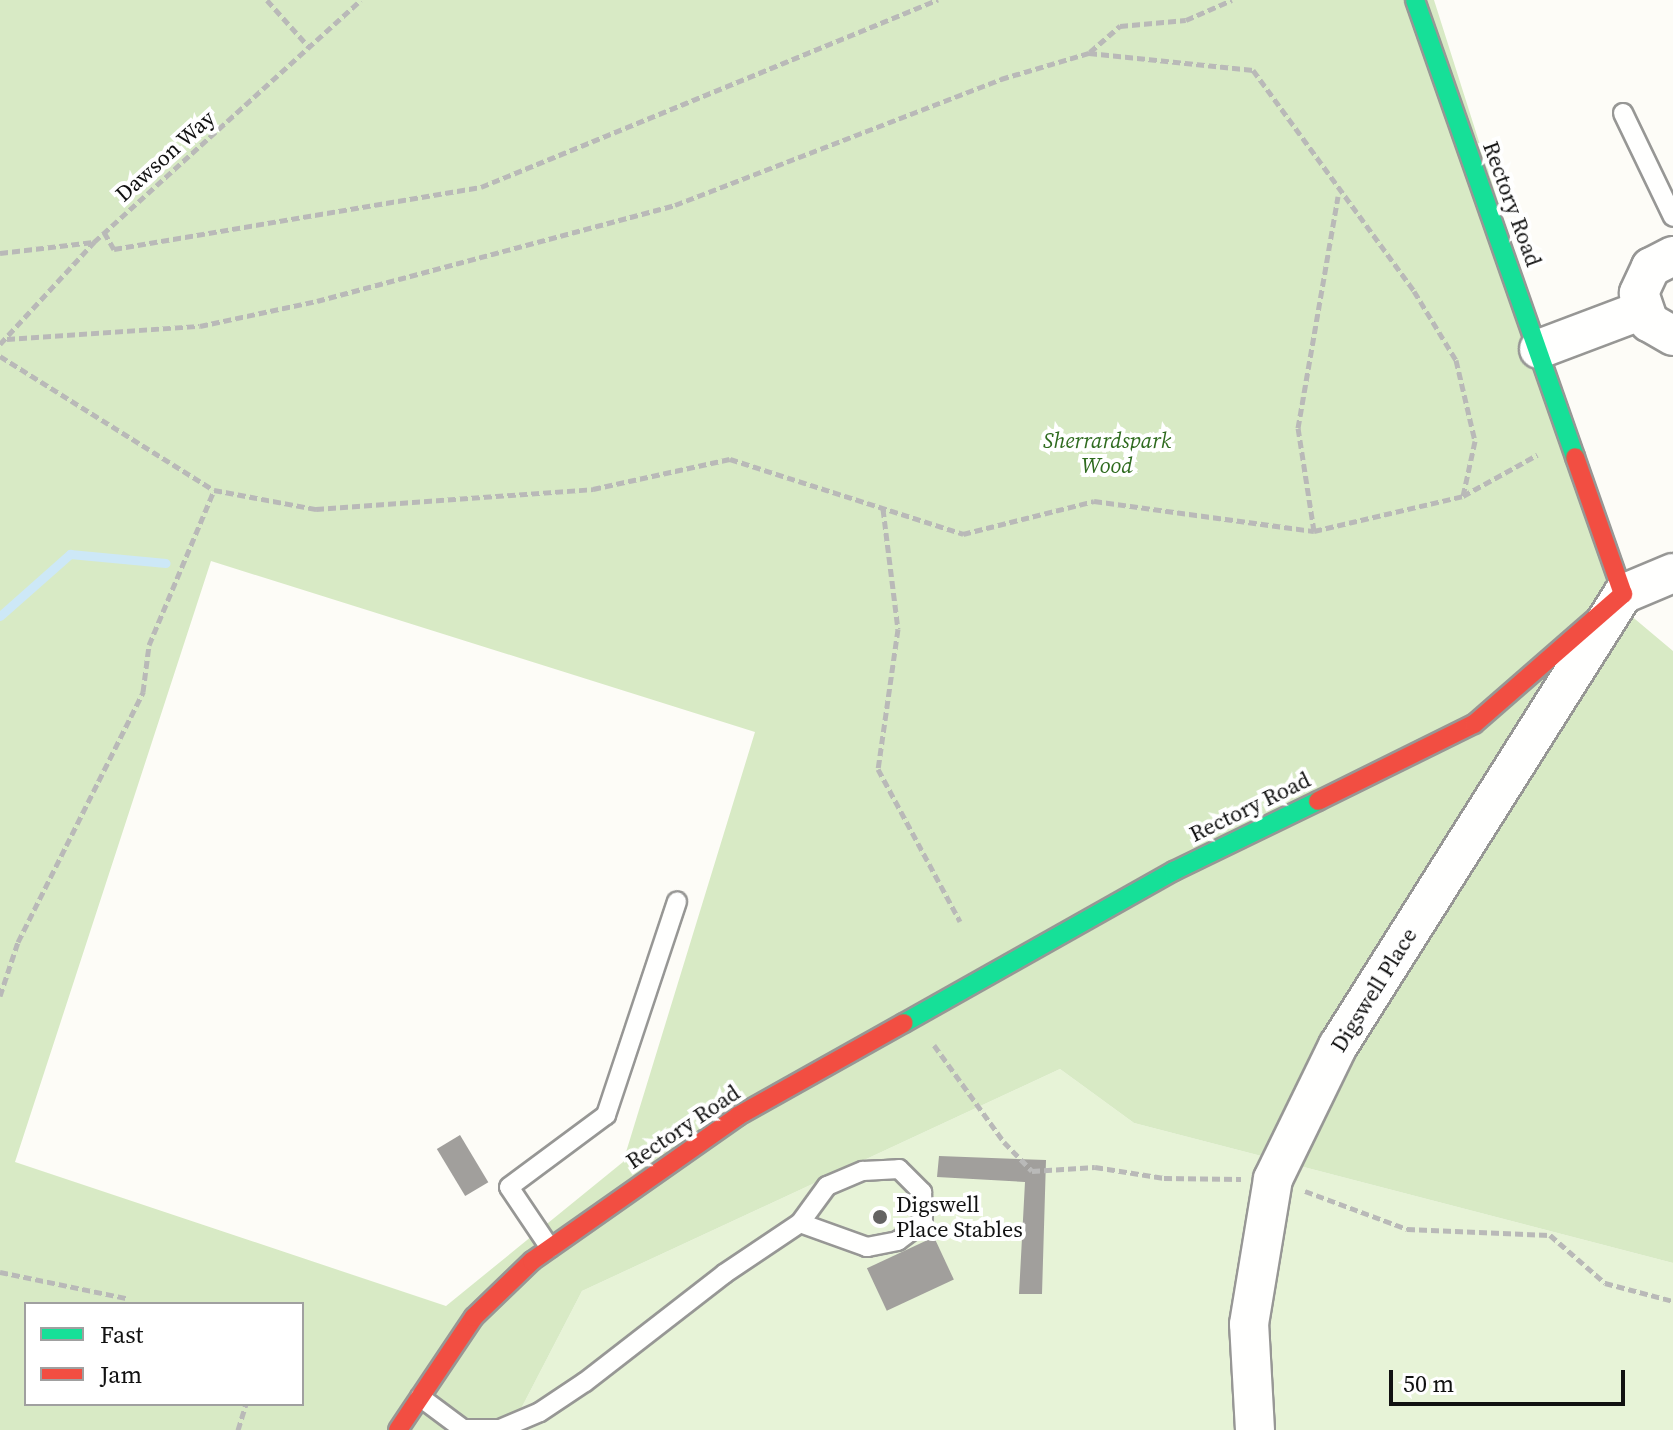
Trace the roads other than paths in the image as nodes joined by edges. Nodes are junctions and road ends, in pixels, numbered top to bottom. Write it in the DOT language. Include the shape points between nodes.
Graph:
graph roads {
  1 [pos="1415,0"];
  2 [pos="1623,113"];
  3 [pos="1673,217"];
  4 [pos="1673,256"];
  5 [pos="1642,310"];
  6 [pos="1673,336"];
  7 [pos="1539,349"];
  8 [pos="1673,573"];
  9 [pos="1623,594"];
  10 [pos="677,901"];
  11 [pos="800,1223"];
  12 [pos="550,1248"];
  13 [pos="420,1397"];
  14 [pos="398,1430"];
  15 [pos="1255,1430"];
  1 -- 7 [label="street, Rectory Road"];
  2 -- 3 [label="lane"];
  4 -- 5 [label="street" via="1651,267 1643,279"];
  5 -- 6 [label="street" via="1660,331"];
  5 -- 7 [label="street"];
  7 -- 9 [label="street, Rectory Road"];
  8 -- 9 [label="street"];
  9 -- 12 [label="street, Rectory Road" via="1474,724 1174,871 752,1108"];
  9 -- 15 [label="street, Digswell Place" via="1338,1046 1273,1179 1249,1324"];
  10 -- 12 [label="lane" via="606,1115 509,1187"];
  11 -- 11 [label="lane" via="827,1186 863,1171 899,1169 922,1192 923,1222 898,1241 867,1247"];
  11 -- 13 [label="lane" via="540,1412 500,1429 463,1429"];
  12 -- 13 [label="street, Rectory Road" via="474,1317"];
  13 -- 14 [label="street, Rectory Road"];
}
